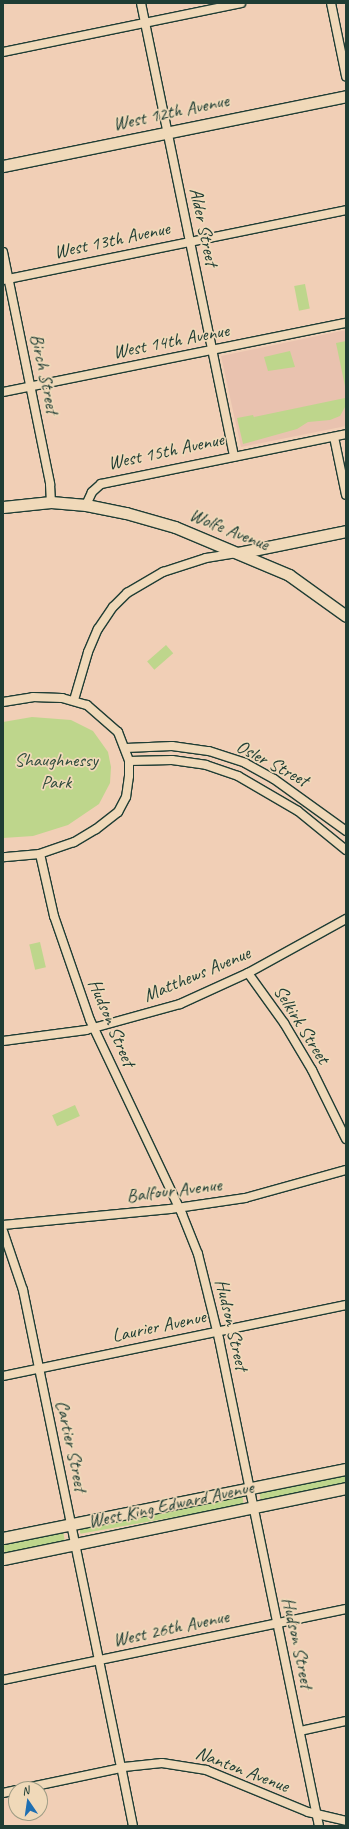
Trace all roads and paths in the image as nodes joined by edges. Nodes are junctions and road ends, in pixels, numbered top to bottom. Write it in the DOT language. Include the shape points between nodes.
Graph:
graph roads {
  1 [pos="141,3"];
  2 [pos="241,3"];
  3 [pos="331,3"];
  4 [pos="145,22"];
  5 [pos="3,52"];
  6 [pos="346,76"];
  7 [pos="346,96"];
  8 [pos="167,132"];
  9 [pos="3,166"];
  10 [pos="346,210"];
  11 [pos="190,242"];
  12 [pos="3,252"];
  13 [pos="6,280"];
  14 [pos="346,323"];
  15 [pos="212,351"];
  16 [pos="31,386"];
  17 [pos="3,392"];
  18 [pos="346,434"];
  19 [pos="334,437"];
  20 [pos="234,457"];
  21 [pos="346,495"];
  22 [pos="51,502"];
  23 [pos="86,505"];
  24 [pos="3,507"];
  25 [pos="346,531"];
  26 [pos="238,553"];
  27 [pos="346,616"];
  28 [pos="74,700"];
  29 [pos="3,702"];
  30 [pos="126,748"];
  31 [pos="129,761"];
  32 [pos="346,831"];
  33 [pos="346,850"];
  34 [pos="40,854"];
  35 [pos="3,857"];
  36 [pos="346,919"];
  37 [pos="248,973"];
  38 [pos="94,1028"];
  39 [pos="3,1041"];
  40 [pos="346,1139"];
  41 [pos="346,1170"];
  42 [pos="179,1208"];
  43 [pos="3,1225"];
  44 [pos="3,1231"];
  45 [pos="346,1305"];
  46 [pos="218,1331"];
  47 [pos="38,1368"];
  48 [pos="3,1376"];
  49 [pos="346,1469"];
  50 [pos="249,1488"];
  51 [pos="346,1488"];
  52 [pos="253,1507"];
  53 [pos="71,1525"];
  54 [pos="3,1538"];
  55 [pos="75,1544"];
  56 [pos="3,1559"];
  57 [pos="346,1609"];
  58 [pos="277,1624"];
  59 [pos="99,1660"];
  60 [pos="3,1680"];
  61 [pos="346,1721"];
  62 [pos="300,1731"];
  63 [pos="121,1768"];
  64 [pos="48,1783"];
  65 [pos="317,1815"];
  66 [pos="346,1821"];
  67 [pos="133,1826"];
  68 [pos="319,1826"];
  1 -- 4 [label="street, Alder Street"];
  2 -- 4 [label="street"];
  3 -- 6 [label="street"];
  4 -- 5 [label="street"];
  4 -- 8 [label="street, Alder Street"];
  7 -- 8 [label="street, West 12th Avenue"];
  8 -- 9 [label="street, West 12th Avenue"];
  8 -- 11 [label="street, Alder Street"];
  10 -- 11 [label="street, West 13th Avenue"];
  11 -- 13 [label="street, West 13th Avenue"];
  11 -- 15 [label="street, Alder Street"];
  12 -- 13 [label="street, Birch Street"];
  13 -- 16 [label="street, Birch Street"];
  14 -- 15 [label="street, West 14th Avenue"];
  15 -- 16 [label="street, West 14th Avenue"];
  15 -- 20 [label="street, Alder Street"];
  16 -- 17 [label="street, West 14th Avenue"];
  16 -- 22 [label="street, Birch Street" via="50,484"];
  18 -- 19 [label="street, West 15th Avenue"];
  19 -- 20 [label="street, West 15th Avenue"];
  19 -- 21 [label="street"];
  20 -- 23 [label="street, West 15th Avenue" via="101,484 92,492"];
  22 -- 23 [label="street"];
  22 -- 24 [label="street"];
  23 -- 26 [label="street, Wolfe Avenue" via="150,520"];
  25 -- 26 [label="street"];
  26 -- 27 [label="street, Wolfe Avenue" via="302,583"];
  26 -- 28 [label="street" via="206,558 170,569 127,593 113,607 98,629 88,652"];
  28 -- 29 [label="street" via="33,697"];
  28 -- 30 [label="street" via="87,705 106,719 118,732"];
  30 -- 31 [label="street"];
  30 -- 32 [label="street, Osler Street" via="172,746 209,751 245,763 274,779"];
  31 -- 33 [label="street, Osler Street" via="172,760 206,765 238,776 298,811"];
  31 -- 34 [label="street" via="126,797 118,812 74,842"];
  34 -- 35 [label="street"];
  34 -- 38 [label="street, Hudson Street" via="54,916"];
  36 -- 37 [label="street, Matthews Avenue"];
  37 -- 38 [label="street, Matthews Avenue" via="180,1004"];
  37 -- 40 [label="street, Selkirk Street" via="284,1023 312,1070"];
  38 -- 39 [label="street, Matthews Avenue" via="51,1037"];
  38 -- 42 [label="street, Hudson Street"];
  41 -- 42 [label="street, Balfour Avenue" via="271,1193"];
  42 -- 43 [label="street, Balfour Avenue"];
  42 -- 46 [label="street, Hudson Street" via="198,1254"];
  44 -- 47 [label="street, Cartier Street" via="23,1290"];
  45 -- 46 [label="street, Laurier Avenue"];
  46 -- 47 [label="street, Laurier Avenue"];
  46 -- 50 [label="street, Hudson Street"];
  47 -- 48 [label="street, Laurier Avenue"];
  47 -- 53 [label="street, Cartier Street"];
  49 -- 50 [label="street, West King Edward Avenue"];
  50 -- 52 [label="street, Hudson Street"];
  50 -- 53 [label="street, West King Edward Avenue"];
  51 -- 52 [label="street, West King Edward Avenue"];
  52 -- 55 [label="street, West King Edward Avenue"];
  52 -- 58 [label="street, Hudson Street"];
  53 -- 54 [label="street, West King Edward Avenue"];
  53 -- 55 [label="street, Cartier Street"];
  55 -- 56 [label="street, West King Edward Avenue"];
  55 -- 59 [label="street, Cartier Street"];
  57 -- 58 [label="street, West 26th Avenue"];
  58 -- 59 [label="street, West 26th Avenue"];
  58 -- 62 [label="street, Hudson Street"];
  59 -- 60 [label="street, West 26th Avenue"];
  59 -- 63 [label="street, Cartier Street"];
  61 -- 62 [label="street"];
  62 -- 65 [label="street, Hudson Street"];
  63 -- 64 [label="street, Nanton Avenue"];
  63 -- 65 [label="street, Nanton Avenue" via="162,1763 206,1770"];
  63 -- 67 [label="street, Cartier Street"];
  65 -- 66 [label="street, Nanton Avenue"];
  65 -- 68 [label="street, Hudson Street"];
}
